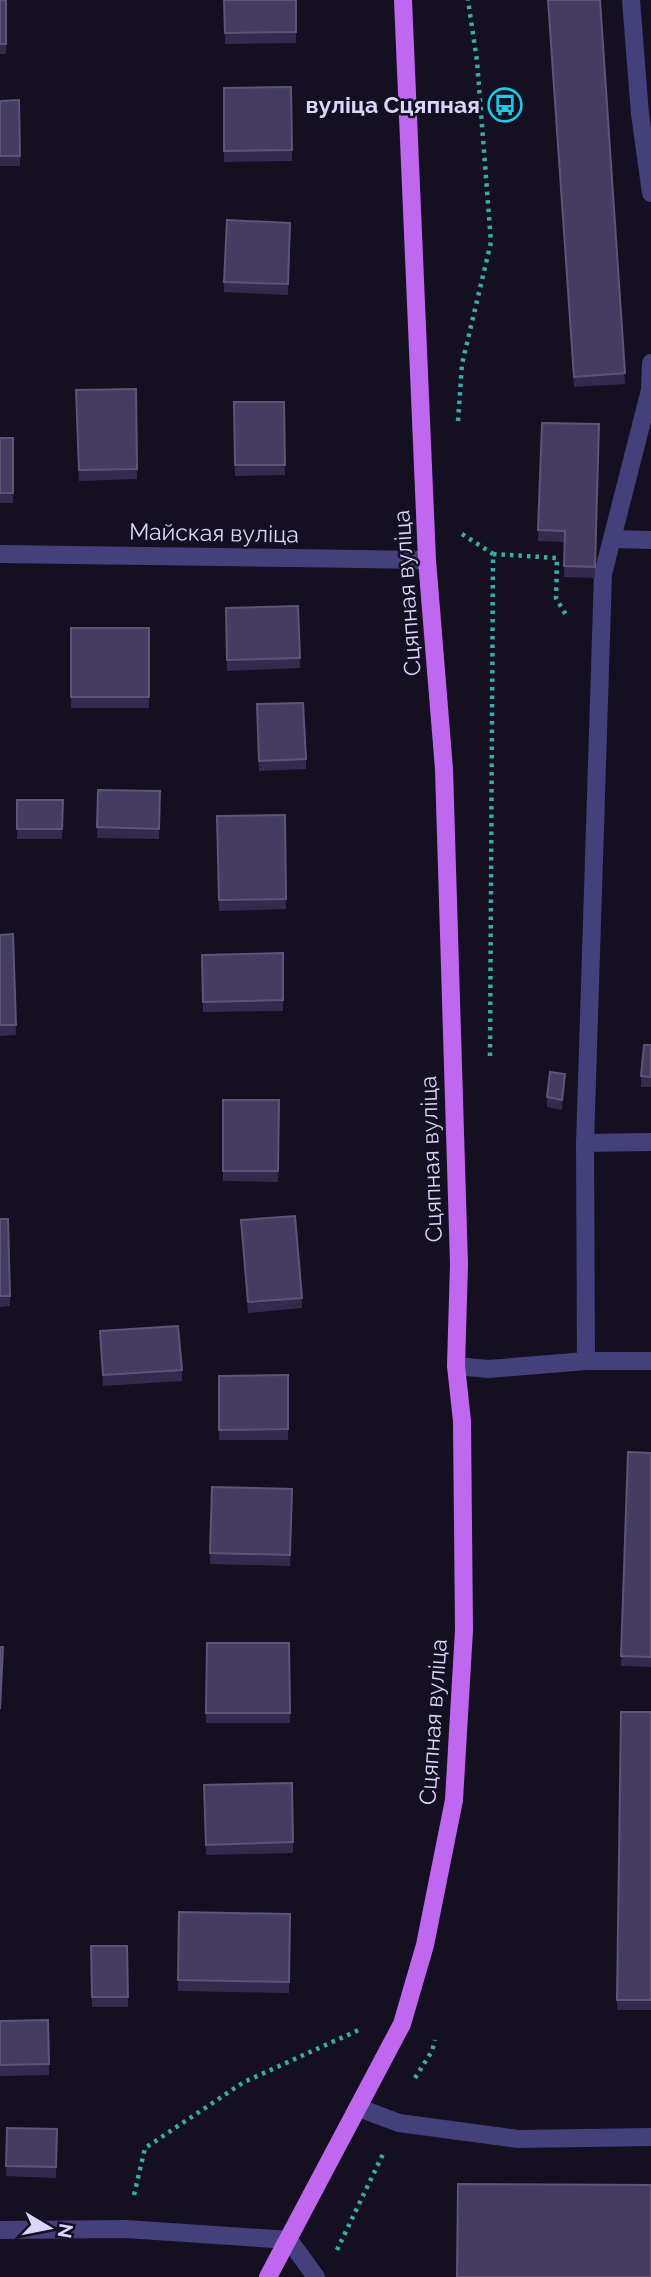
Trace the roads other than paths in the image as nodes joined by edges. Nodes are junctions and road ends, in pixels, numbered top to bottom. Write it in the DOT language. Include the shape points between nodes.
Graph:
graph roads {
  1 [pos="403,0"];
  2 [pos="631,0"];
  3 [pos="645,113"];
  4 [pos="651,193"];
  5 [pos="651,363"];
  6 [pos="650,390"];
  7 [pos="612,539"];
  8 [pos="651,540"];
  9 [pos="0,554"];
  10 [pos="427,560"];
  11 [pos="651,1142"];
  12 [pos="585,1143"];
  13 [pos="586,1361"];
  14 [pos="651,1361"];
  15 [pos="456,1366"];
  16 [pos="359,2108"];
  17 [pos="651,2137"];
  18 [pos="0,2230"];
  19 [pos="289,2240"];
  20 [pos="268,2277"];
  21 [pos="316,2277"];
  1 -- 10 [label="main road, Сцяпная вуліца"];
  2 -- 3 [label="street"];
  3 -- 4 [label="street"];
  5 -- 6 [label="street"];
  6 -- 7 [label="street"];
  7 -- 8 [label="street"];
  7 -- 12 [label="street" via="603,574"];
  9 -- 10 [label="street, Майская вуліца"];
  10 -- 15 [label="main road, Сцяпная вуліца" via="444,769 459,1264"];
  11 -- 12 [label="street"];
  12 -- 13 [label="street"];
  13 -- 14 [label="street"];
  13 -- 15 [label="street" via="488,1369"];
  15 -- 16 [label="main road, Сцяпная вуліца" via="462,1421 464,1630 454,1800 425,1945 402,2024"];
  16 -- 17 [label="street" via="398,2123 517,2139"];
  16 -- 19 [label="main road, Сцяпная вуліца"];
  18 -- 19 [label="street" via="126,2229"];
  19 -- 20 [label="main road, Сцяпная вуліца"];
  19 -- 21 [label="street"];
}
